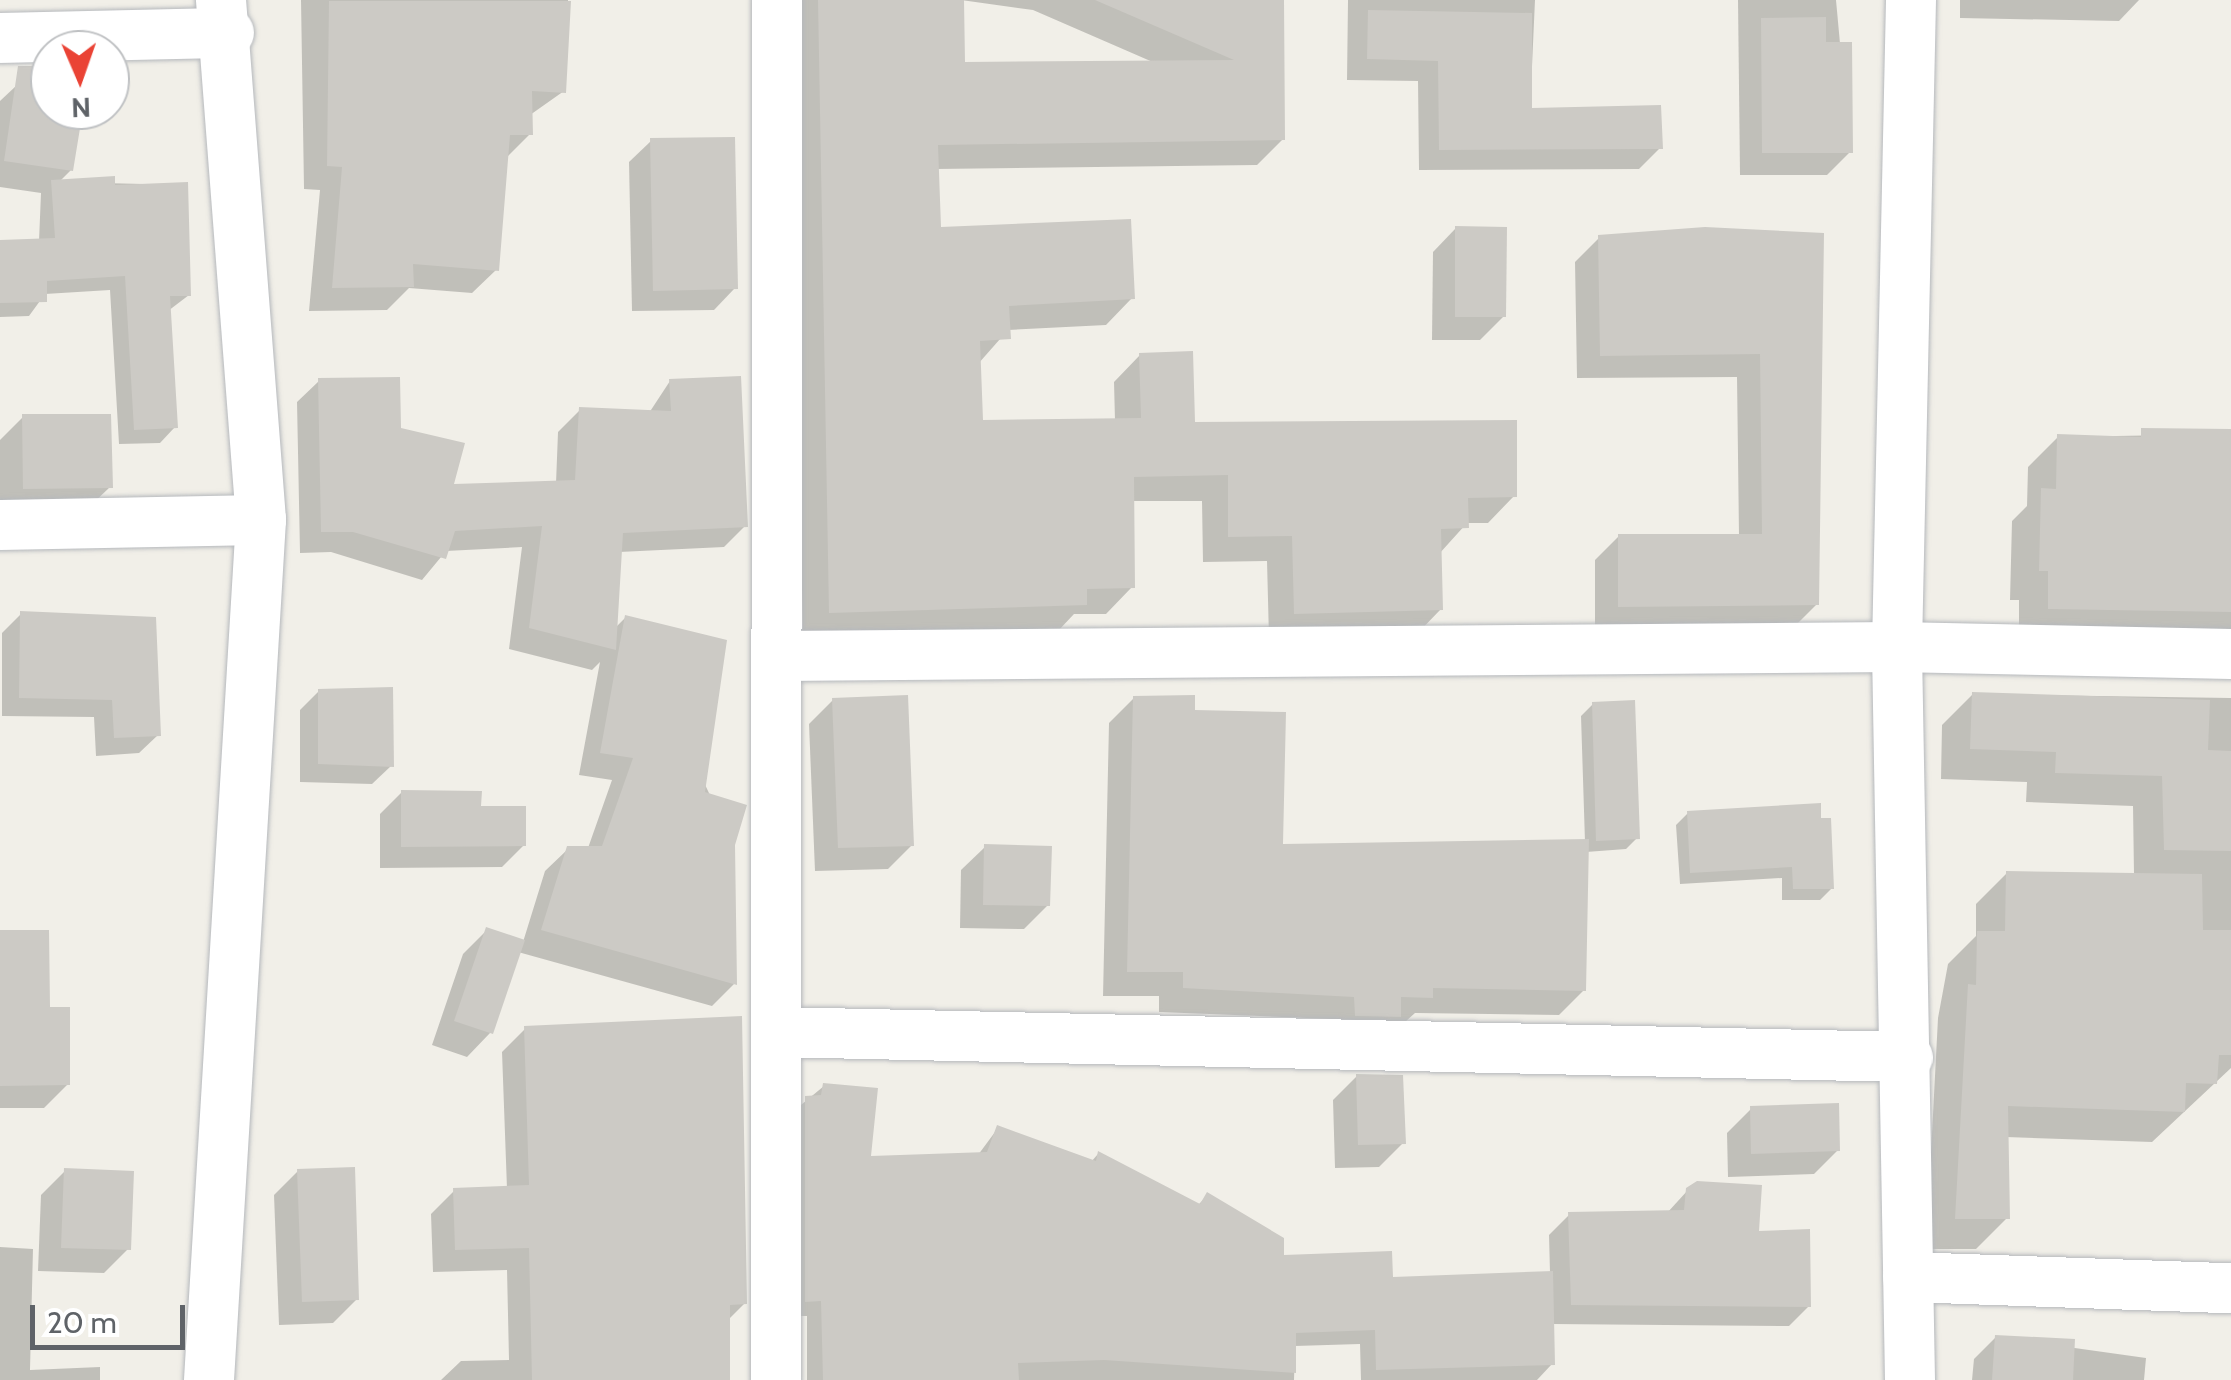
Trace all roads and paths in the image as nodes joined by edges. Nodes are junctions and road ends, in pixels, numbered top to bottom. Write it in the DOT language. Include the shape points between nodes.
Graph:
graph roads {
  1 [pos="777,0"];
  2 [pos="1911,0"];
  3 [pos="225,16"];
  4 [pos="0,38"];
  5 [pos="262,520"];
  6 [pos="0,525"];
  7 [pos="1898,647"];
  8 [pos="2231,654"];
  9 [pos="780,656"];
  10 [pos="776,1032"];
  11 [pos="1908,1057"];
  12 [pos="1908,1277"];
  13 [pos="2231,1288"];
  14 [pos="208,1380"];
  15 [pos="776,1380"];
  16 [pos="1910,1380"];
  1 -- 9 [label="street"];
  2 -- 7 [label="street"];
  3 -- 4 [label="street"];
  3 -- 5 [label="street"];
  5 -- 6 [label="street"];
  5 -- 14 [label="street"];
  7 -- 8 [label="street"];
  7 -- 9 [label="street"];
  7 -- 11 [label="street"];
  9 -- 10 [label="street"];
  10 -- 11 [label="street"];
  10 -- 15 [label="street"];
  11 -- 12 [label="street"];
  12 -- 13 [label="street"];
  12 -- 16 [label="street"];
}
